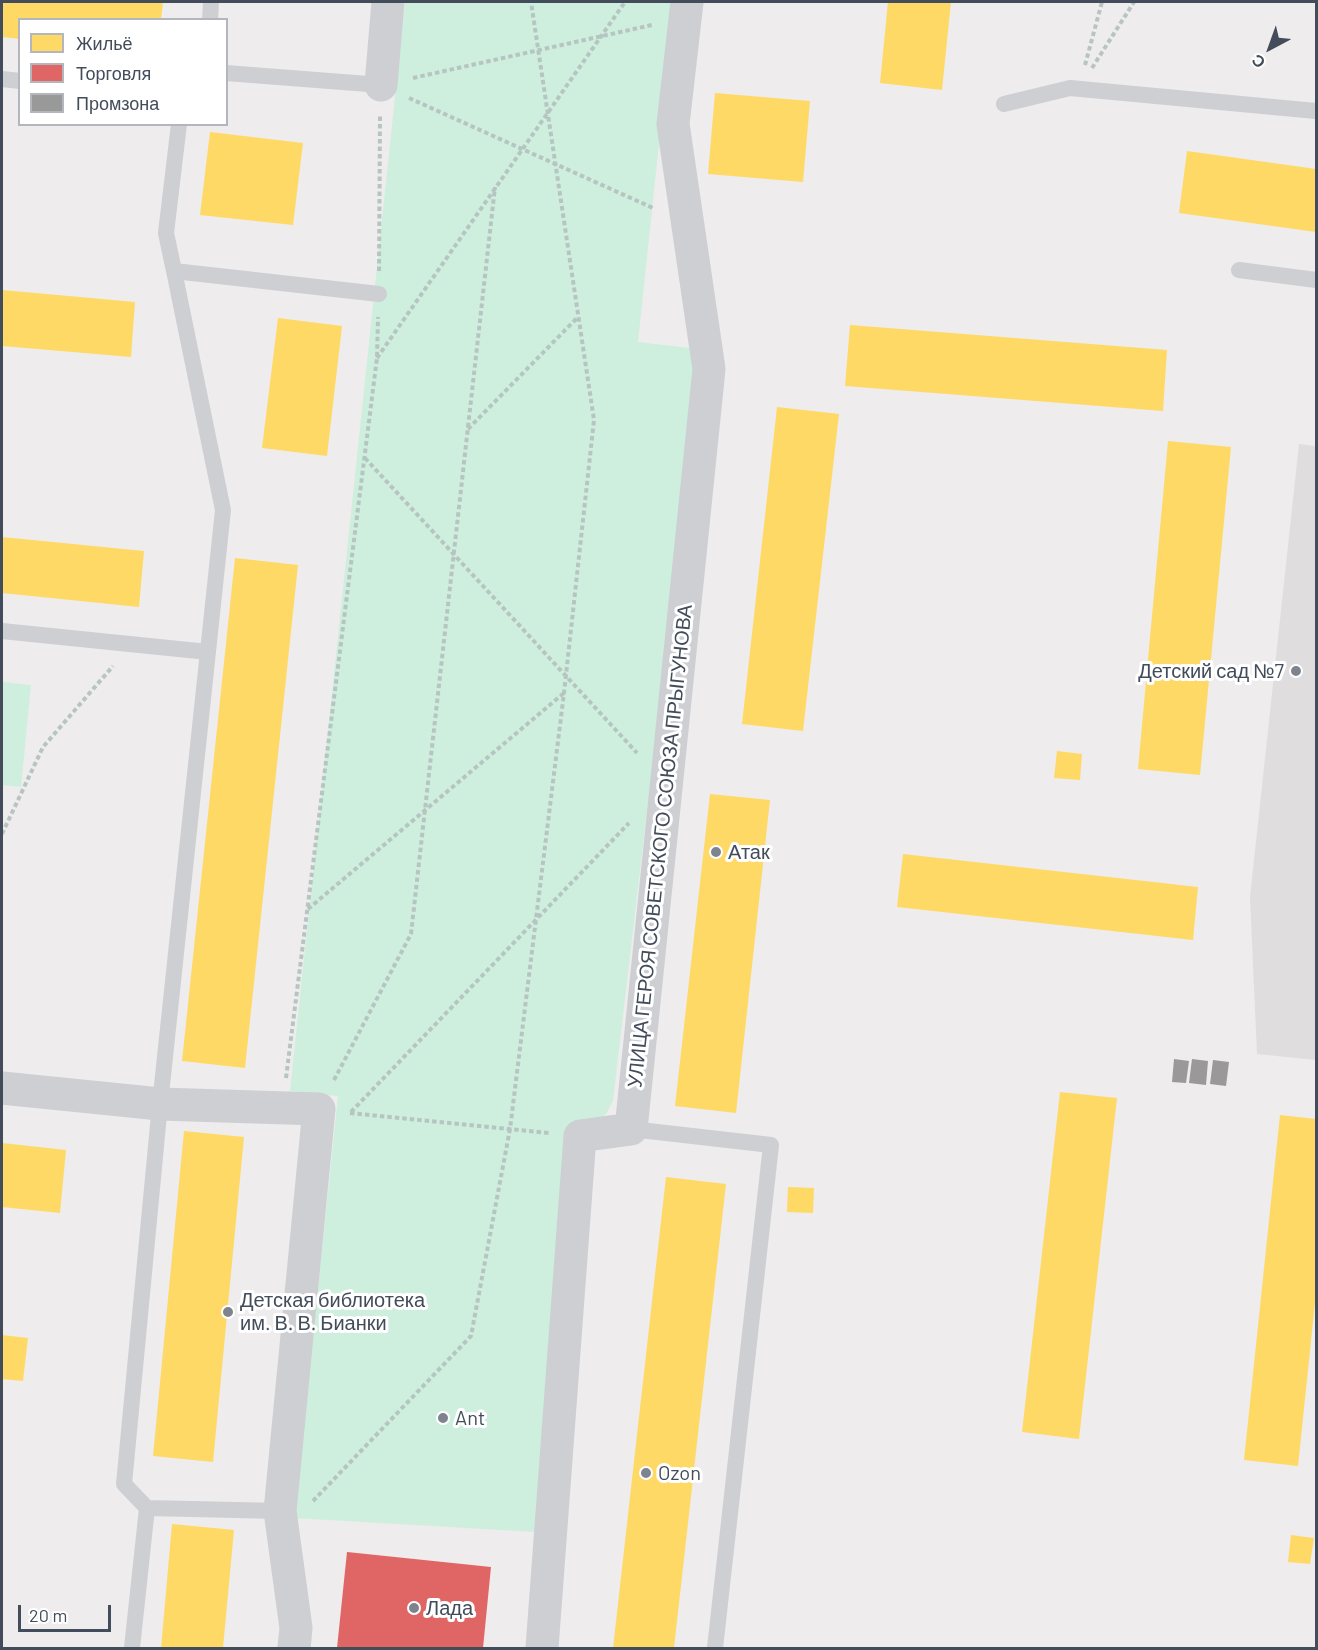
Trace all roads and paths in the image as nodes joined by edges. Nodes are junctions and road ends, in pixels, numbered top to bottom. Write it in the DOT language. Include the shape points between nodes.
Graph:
graph roads {
  1 [pos="211,2"];
  2 [pos="388,2"];
  3 [pos="531,2"];
  4 [pos="625,2"];
  5 [pos="1102,2"];
  6 [pos="1134,2"];
  7 [pos="686,9"];
  8 [pos="210,18"];
  9 [pos="601,36"];
  10 [pos="538,50"];
  11 [pos="228,73"];
  12 [pos="2,79"];
  13 [pos="18,81"];
  14 [pos="381,85"];
  15 [pos="1079,89"];
  16 [pos="1004,104"];
  17 [pos="1317,111"];
  18 [pos="548,112"];
  19 [pos="178,126"];
  20 [pos="522,149"];
  21 [pos="555,164"];
  22 [pos="495,187"];
  23 [pos="688,224"];
  24 [pos="1239,270"];
  25 [pos="174,271"];
  26 [pos="1317,280"];
  27 [pos="379,294"];
  28 [pos="578,317"];
  29 [pos="377,358"];
  30 [pos="467,429"];
  31 [pos="364,458"];
  32 [pos="453,554"];
  33 [pos="2,631"];
  34 [pos="132,644"];
  35 [pos="208,652"];
  36 [pos="566,676"];
  37 [pos="564,693"];
  38 [pos="666,785"];
  39 [pos="424,811"];
  40 [pos="2,834"];
  41 [pos="308,909"];
  42 [pos="536,920"];
  43 [pos="2,1088"];
  44 [pos="160,1104"];
  45 [pos="282,1108"];
  46 [pos="335,1111"];
  47 [pos="510,1129"];
  48 [pos="631,1129"];
  49 [pos="580,1136"];
  50 [pos="147,1508"];
  51 [pos="280,1511"];
  52 [pos="132,1648"];
  53 [pos="294,1648"];
  54 [pos="542,1648"];
  55 [pos="715,1648"];
  1 -- 8 [label="lane"];
  2 -- 14 [label="street"];
  3 -- 10 [label="path"];
  4 -- 9 [label="path"];
  5 -- 15 [label="path"];
  6 -- 15 [label="path"];
  7 -- 9 [label="path"];
  7 -- 23 [label="street, УЛИЦА ГЕРОЯ СОВЕТСКОГО СОЮЗА ПРЫГУНОВА" via="674,124"];
  9 -- 10 [label="path"];
  9 -- 18 [label="path"];
  10 -- 14 [label="path"];
  10 -- 18 [label="path"];
  11 -- 14 [label="lane"];
  12 -- 13 [label="lane"];
  14 -- 20 [label="path"];
  14 -- 27 [label="path"];
  15 -- 16 [label="lane" via="1070,87"];
  15 -- 17 [label="lane"];
  18 -- 20 [label="path"];
  18 -- 21 [label="path"];
  19 -- 25 [label="lane" via="166,233"];
  20 -- 21 [label="path"];
  20 -- 22 [label="path"];
  21 -- 23 [label="path"];
  21 -- 28 [label="path"];
  22 -- 29 [label="path"];
  22 -- 30 [label="path"];
  23 -- 38 [label="street, УЛИЦА ГЕРОЯ СОВЕТСКОГО СОЮЗА ПРЫГУНОВА" via="709,369"];
  24 -- 26 [label="lane"];
  25 -- 27 [label="lane"];
  25 -- 35 [label="lane" via="223,510"];
  27 -- 29 [label="path"];
  28 -- 30 [label="path"];
  28 -- 36 [label="path" via="594,420"];
  29 -- 31 [label="path"];
  30 -- 32 [label="path"];
  31 -- 32 [label="path"];
  31 -- 41 [label="path"];
  32 -- 36 [label="path"];
  32 -- 39 [label="path"];
  33 -- 34 [label="lane"];
  34 -- 35 [label="lane"];
  34 -- 40 [label="path" via="43,747"];
  35 -- 44 [label="lane"];
  36 -- 37 [label="path"];
  36 -- 38 [label="path"];
  37 -- 39 [label="path"];
  37 -- 42 [label="path"];
  38 -- 42 [label="path"];
  38 -- 48 [label="street, УЛИЦА ГЕРОЯ СОВЕТСКОГО СОЮЗА ПРЫГУНОВА"];
  39 -- 41 [label="path"];
  39 -- 46 [label="path" via="411,934"];
  41 -- 45 [label="path"];
  42 -- 46 [label="path"];
  42 -- 47 [label="path"];
  43 -- 44 [label="street"];
  44 -- 45 [label="street"];
  44 -- 50 [label="lane" via="124,1484"];
  45 -- 46 [label="street"];
  46 -- 47 [label="path"];
  46 -- 51 [label="street"];
  47 -- 49 [label="path"];
  47 -- 51 [label="path" via="471,1336 315,1500"];
  48 -- 49 [label="street"];
  48 -- 55 [label="lane" via="771,1145"];
  49 -- 54 [label="street"];
  50 -- 51 [label="lane"];
  50 -- 52 [label="lane"];
  51 -- 53 [label="street" via="296,1628"];
}
